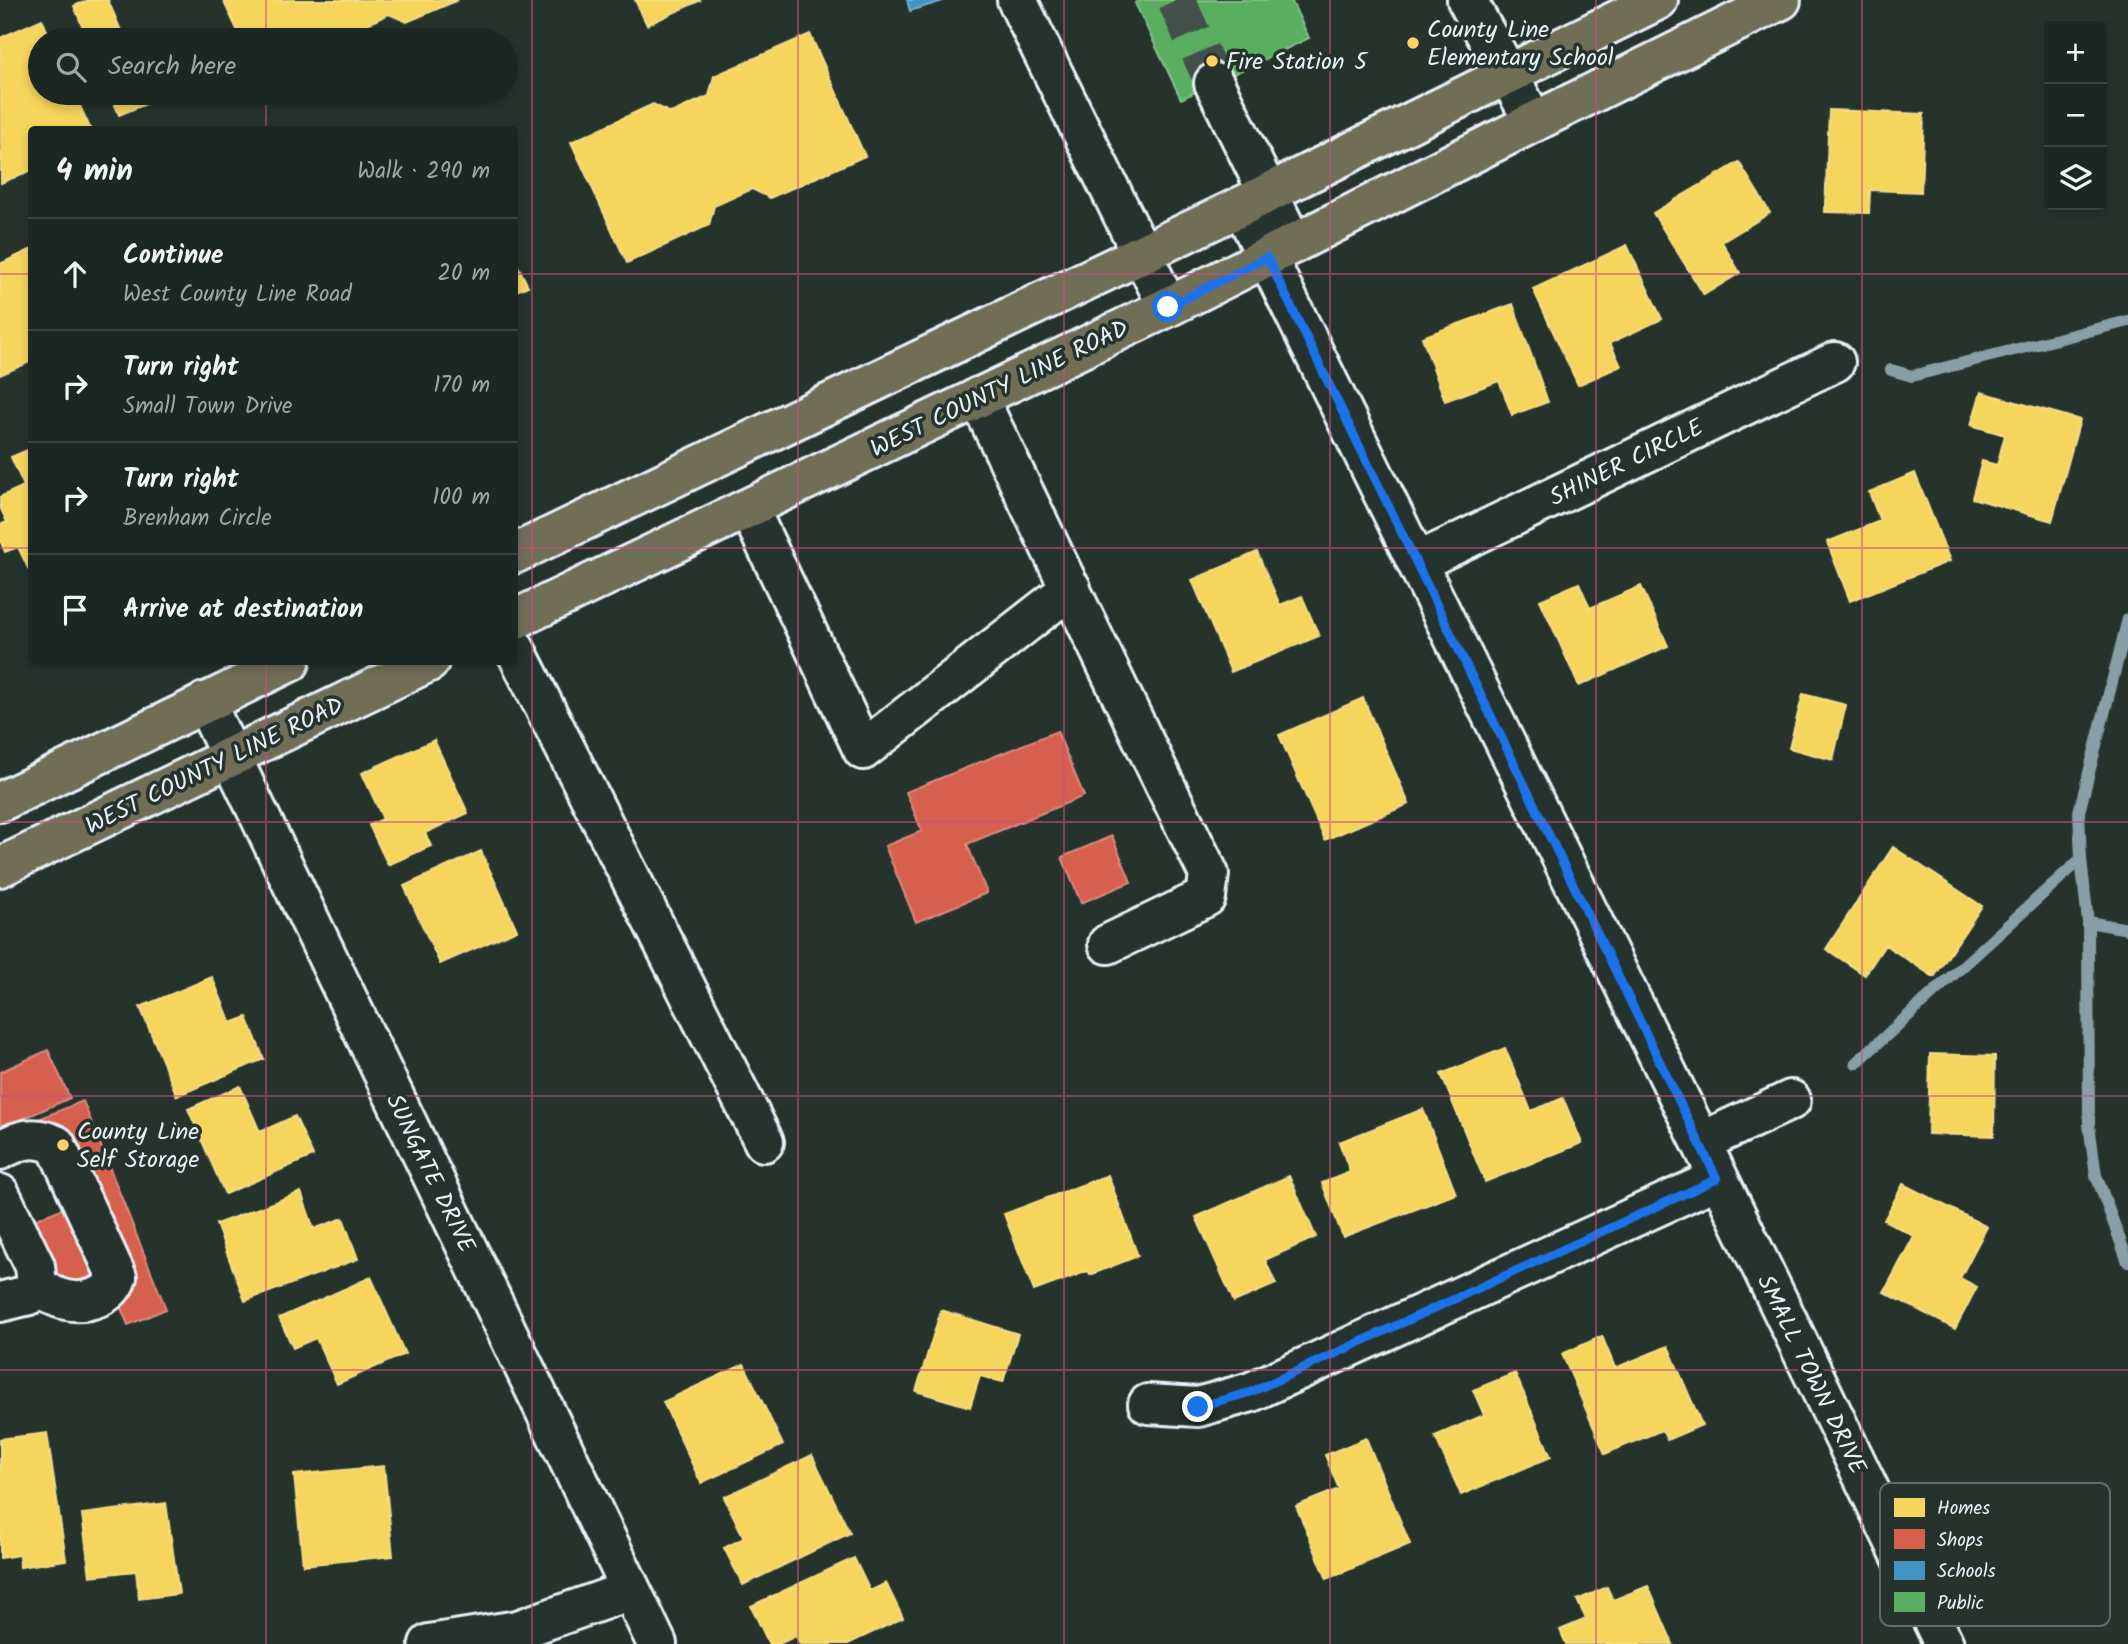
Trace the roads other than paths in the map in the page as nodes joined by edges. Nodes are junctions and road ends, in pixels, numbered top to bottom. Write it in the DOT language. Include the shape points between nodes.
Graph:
graph roads {
  1 [pos="1017,0"];
  2 [pos="1468,0"];
  3 [pos="1658,0"];
  4 [pos="1781,0"];
  5 [pos="1507,74"];
  6 [pos="1214,83"];
  7 [pos="1534,122"];
  8 [pos="1255,199"];
  9 [pos="1280,250"];
  10 [pos="1140,255"];
  11 [pos="1168,307"];
  12 [pos="1835,362"];
  13 [pos="978,397"];
  14 [pos="749,509"];
  15 [pos="518,552"];
  16 [pos="1418,562"];
  17 [pos="1071,588"];
  18 [pos="518,618"];
  19 [pos="518,655"];
  20 [pos="284,665"];
  21 [pos="423,665"];
  22 [pos="205,702"];
  23 [pos="231,758"];
  24 [pos="0,802"];
  25 [pos="0,867"];
  26 [pos="1108,944"];
  27 [pos="1791,1100"];
  28 [pos="764,1142"];
  29 [pos="1701,1142"];
  30 [pos="0,1150"];
  31 [pos="1717,1179"];
  32 [pos="0,1194"];
  33 [pos="37,1285"];
  34 [pos="0,1302"];
  35 [pos="1148,1404"];
  36 [pos="1880,1513"];
  37 [pos="631,1590"];
  38 [pos="1935,1626"];
  39 [pos="429,1644"];
  40 [pos="657,1644"];
  41 [pos="1944,1644"];
  1 -- 10 [label="street"];
  2 -- 5 [label="street"];
  3 -- 5 [label="main road"];
  4 -- 7 [label="main road, WEST COUNTY LINE ROAD"];
  5 -- 7 [label="street"];
  5 -- 8 [label="main road"];
  6 -- 8 [label="street, SMALL TOWN DRIVE"];
  7 -- 9 [label="main road, WEST COUNTY LINE ROAD"];
  8 -- 9 [label="street, SMALL TOWN DRIVE"];
  8 -- 10 [label="main road"];
  9 -- 11 [label="main road, WEST COUNTY LINE ROAD"];
  9 -- 16 [label="street, SMALL TOWN DRIVE"];
  10 -- 11 [label="street"];
  10 -- 15 [label="main road"];
  11 -- 13 [label="main road, WEST COUNTY LINE ROAD"];
  12 -- 16 [label="street, SHINER CIRCLE"];
  13 -- 14 [label="main road, WEST COUNTY LINE ROAD"];
  13 -- 17 [label="street"];
  14 -- 17 [label="street" via="863,750"];
  14 -- 18 [label="main road, WEST COUNTY LINE ROAD"];
  16 -- 29 [label="street, SMALL TOWN DRIVE"];
  17 -- 26 [label="street" via="1122,702 1209,874 1206,897"];
  19 -- 28 [label="street"];
  20 -- 22 [label="main road"];
  21 -- 23 [label="main road, WEST COUNTY LINE ROAD"];
  22 -- 23 [label="street, SUNGATE DRIVE"];
  22 -- 24 [label="main road"];
  23 -- 25 [label="main road, WEST COUNTY LINE ROAD"];
  23 -- 37 [label="street, SUNGATE DRIVE"];
  27 -- 29 [label="street"];
  29 -- 31 [label="street, SMALL TOWN DRIVE"];
  30 -- 33 [label="street" via="21,1140 56,1145 117,1277 105,1294 82,1302 52,1296"];
  31 -- 35 [label="street" via="1251,1392 1198,1407"];
  31 -- 36 [label="street, SMALL TOWN DRIVE"];
  32 -- 33 [label="street" via="35,1266"];
  33 -- 34 [label="street" via="29,1295"];
  37 -- 39 [label="street" via="518,1630"];
  37 -- 40 [label="street, SUNGATE DRIVE"];
  38 -- 41 [label="street, SMALL TOWN DRIVE"];
}
